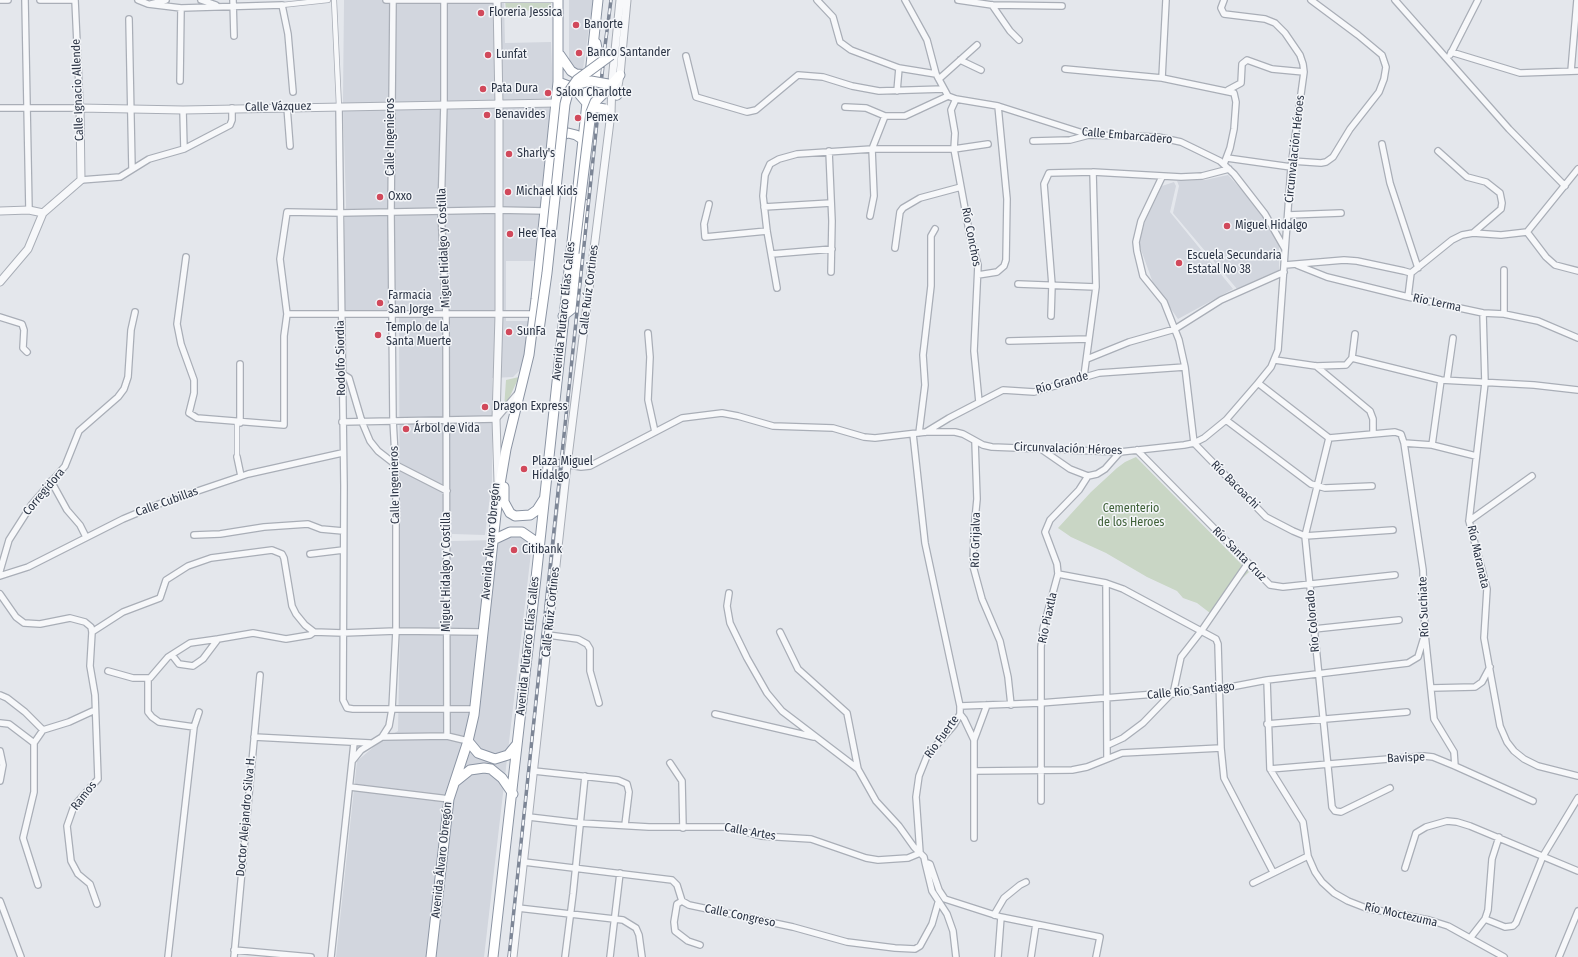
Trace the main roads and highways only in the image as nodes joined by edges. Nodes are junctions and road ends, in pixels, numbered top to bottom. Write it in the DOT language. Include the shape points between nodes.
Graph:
graph roads {
  1 [pos="558,0"];
  2 [pos="598,0"];
  3 [pos="601,0"];
  4 [pos="559,54"];
  5 [pos="613,54"];
  6 [pos="620,75"];
  7 [pos="590,76"];
  8 [pos="558,82"];
  9 [pos="572,86"];
  10 [pos="609,87"];
  11 [pos="615,98"];
  12 [pos="590,105"];
  13 [pos="608,111"];
  14 [pos="553,139"];
  15 [pos="582,139"];
  16 [pos="563,316"];
  17 [pos="529,355"];
  18 [pos="511,426"];
  19 [pos="545,498"];
  20 [pos="493,540"];
  21 [pos="538,550"];
  22 [pos="468,741"];
  23 [pos="517,743"];
  24 [pos="491,759"];
  25 [pos="489,769"];
  26 [pos="453,784"];
  27 [pos="513,794"];
  28 [pos="431,957"];
  29 [pos="493,957"];
  1 -- 4 [label="highway"];
  2 -- 7 [label="highway, Avenida Plutarco Elías Calles"];
  3 -- 16 [label="highway" via="596,45 597,70 573,308"];
  4 -- 7 [label="highway" via="571,71"];
  4 -- 8 [label="highway"];
  5 -- 9 [label="highway, bridge" via="587,71"];
  6 -- 10 [label="highway"];
  7 -- 12 [label="highway, Avenida Plutarco Elías Calles"];
  8 -- 12 [label="highway" via="578,91"];
  8 -- 14 [label="highway"];
  9 -- 10 [label="highway, bridge" via="585,81 598,81"];
  9 -- 17 [label="highway, bridge" via="563,116 539,330"];
  10 -- 11 [label="highway"];
  10 -- 12 [label="highway, bridge"];
  12 -- 13 [label="highway, bridge"];
  12 -- 15 [label="highway, Avenida Plutarco Elías Calles"];
  12 -- 16 [label="highway, bridge" via="568,304"];
  14 -- 15 [label="highway" via="568,133"];
  14 -- 17 [label="highway"];
  15 -- 16 [label="highway, Avenida Plutarco Elías Calles"];
  16 -- 19 [label="highway, Avenida Plutarco Elías Calles"];
  17 -- 18 [label="highway"];
  18 -- 19 [label="highway" via="511,443 504,480 504,502 510,513 515,516 530,515"];
  18 -- 20 [label="highway, Avenida Álvaro Obregón"];
  19 -- 21 [label="highway, Avenida Plutarco Elías Calles"];
  20 -- 21 [label="highway" via="510,532 522,532 534,541"];
  20 -- 22 [label="highway, Avenida Álvaro Obregón" via="474,709"];
  21 -- 23 [label="highway, Avenida Plutarco Elías Calles"];
  22 -- 24 [label="highway" via="478,753"];
  22 -- 26 [label="highway, Avenida Álvaro Obregón"];
  23 -- 24 [label="highway" via="508,755"];
  23 -- 27 [label="highway, Avenida Plutarco Elías Calles"];
  24 -- 25 [label="highway"];
  25 -- 26 [label="highway" via="470,770"];
  25 -- 27 [label="highway" via="502,778"];
  26 -- 28 [label="highway, Avenida Álvaro Obregón" via="449,799"];
  27 -- 29 [label="highway, Avenida Plutarco Elías Calles"];
}
